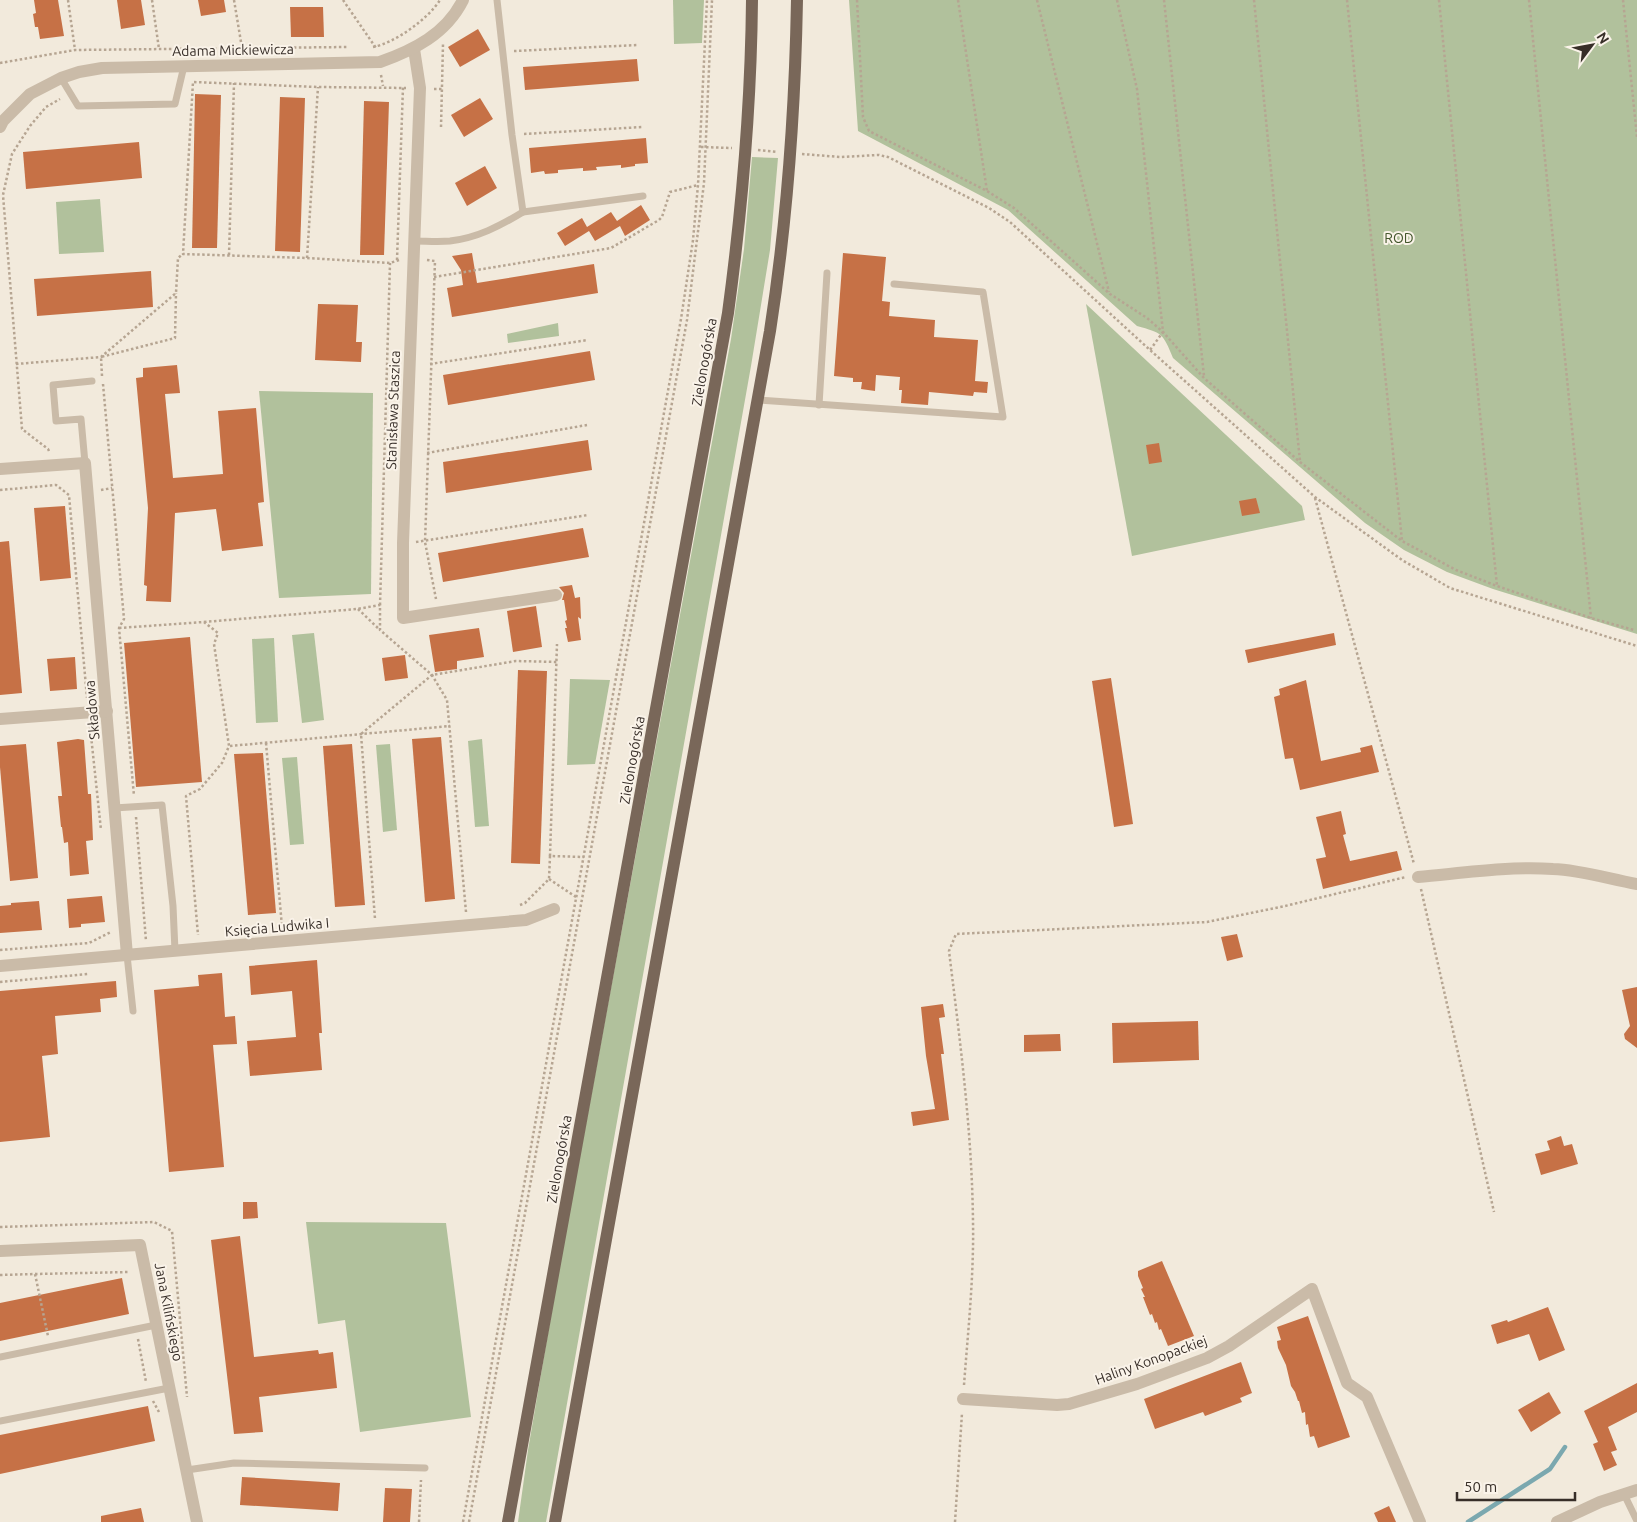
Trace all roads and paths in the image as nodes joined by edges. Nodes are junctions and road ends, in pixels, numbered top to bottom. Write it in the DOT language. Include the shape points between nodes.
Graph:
graph roads {
  1 [pos="68,0"];
  2 [pos="152,0"];
  3 [pos="234,0"];
  4 [pos="344,0"];
  5 [pos="440,0"];
  6 [pos="463,0"];
  7 [pos="497,0"];
  8 [pos="707,0"];
  9 [pos="712,0"];
  10 [pos="752,0"];
  11 [pos="796,0"];
  12 [pos="857,0"];
  13 [pos="958,0"];
  14 [pos="1037,0"];
  15 [pos="1117,0"];
  16 [pos="1164,0"];
  17 [pos="1254,0"];
  18 [pos="1347,0"];
  19 [pos="1439,0"];
  20 [pos="1529,0"];
  21 [pos="1623,0"];
  22 [pos="443,42"];
  23 [pos="636,45"];
  24 [pos="356,47"];
  25 [pos="366,47"];
  26 [pos="375,47"];
  27 [pos="242,48"];
  28 [pos="159,49"];
  29 [pos="414,49"];
  30 [pos="75,50"];
  31 [pos="502,52"];
  32 [pos="380,62"];
  33 [pos="0,63"];
  34 [pos="184,66"];
  35 [pos="61,78"];
  36 [pos="234,83"];
  37 [pos="383,86"];
  38 [pos="318,87"];
  39 [pos="403,87"];
  40 [pos="420,88"];
  41 [pos="442,89"];
  42 [pos="70,94"];
  43 [pos="0,127"];
  44 [pos="642,127"];
  45 [pos="441,128"];
  46 [pos="512,135"];
  47 [pos="1637,137"];
  48 [pos="808,154"];
  49 [pos="698,185"];
  50 [pos="987,191"];
  51 [pos="643,196"];
  52 [pos="523,212"];
  53 [pos="414,241"];
  54 [pos="183,254"];
  55 [pos="229,255"];
  56 [pos="306,258"];
  57 [pos="397,260"];
  58 [pos="414,260"];
  59 [pos="434,261"];
  60 [pos="390,263"];
  61 [pos="828,273"];
  62 [pos="434,277"];
  63 [pos="894,284"];
  64 [pos="176,293"];
  65 [pos="1110,294"];
  66 [pos="1163,332"];
  67 [pos="588,340"];
  68 [pos="1150,350"];
  69 [pos="101,357"];
  70 [pos="16,364"];
  71 [pos="430,364"];
  72 [pos="1204,378"];
  73 [pos="92,382"];
  74 [pos="758,400"];
  75 [pos="819,405"];
  76 [pos="587,425"];
  77 [pos="428,453"];
  78 [pos="1300,462"];
  79 [pos="85,463"];
  80 [pos="51,465"];
  81 [pos="0,468"];
  82 [pos="0,490"];
  83 [pos="1314,497"];
  84 [pos="588,515"];
  85 [pos="1402,541"];
  86 [pos="425,542"];
  87 [pos="382,543"];
  88 [pos="403,544"];
  89 [pos="1497,586"];
  90 [pos="556,595"];
  91 [pos="380,605"];
  92 [pos="357,609"];
  93 [pos="439,613"];
  94 [pos="1591,618"];
  95 [pos="204,622"];
  96 [pos="119,628"];
  97 [pos="380,630"];
  98 [pos="1634,630"];
  99 [pos="557,644"];
  100 [pos="1637,646"];
  101 [pos="557,662"];
  102 [pos="432,675"];
  103 [pos="107,711"];
  104 [pos="89,713"];
  105 [pos="0,719"];
  106 [pos="450,726"];
  107 [pos="361,734"];
  108 [pos="266,743"];
  109 [pos="229,746"];
  110 [pos="135,806"];
  111 [pos="114,808"];
  112 [pos="101,837"];
  113 [pos="550,856"];
  114 [pos="584,857"];
  115 [pos="1418,876"];
  116 [pos="549,879"];
  117 [pos="1637,884"];
  118 [pos="576,897"];
  119 [pos="519,906"];
  120 [pos="554,908"];
  121 [pos="466,912"];
  122 [pos="366,920"];
  123 [pos="291,928"];
  124 [pos="111,932"];
  125 [pos="175,938"];
  126 [pos="0,950"];
  127 [pos="176,951"];
  128 [pos="147,953"];
  129 [pos="127,955"];
  130 [pos="0,966"];
  131 [pos="93,974"];
  132 [pos="0,982"];
  133 [pos="133,1011"];
  134 [pos="1494,1212"];
  135 [pos="0,1251"];
  136 [pos="35,1274"];
  137 [pos="0,1275"];
  138 [pos="132,1280"];
  139 [pos="156,1325"];
  140 [pos="136,1329"];
  141 [pos="50,1347"];
  142 [pos="0,1356"];
  143 [pos="169,1388"];
  144 [pos="148,1393"];
  145 [pos="963,1399"];
  146 [pos="161,1420"];
  147 [pos="0,1421"];
  148 [pos="423,1468"];
  149 [pos="187,1470"];
  150 [pos="1637,1490"];
  151 [pos="1624,1494"];
  152 [pos="1637,1521"];
  153 [pos="197,1522"];
  154 [pos="419,1522"];
  155 [pos="463,1522"];
  156 [pos="469,1522"];
  157 [pos="508,1522"];
  158 [pos="555,1522"];
  159 [pos="955,1522"];
  160 [pos="1420,1522"];
  161 [pos="1557,1522"];
  1 -- 30 [label="path"];
  2 -- 28 [label="path"];
  3 -- 27 [label="path"];
  4 -- 26 [label="path"];
  5 -- 26 [label="path" via="406,31"];
  6 -- 29 [label="street, Adama Mickiewicza" via="448,22"];
  7 -- 31 [label="lane"];
  8 -- 49 [label="path"];
  9 -- 156 [label="path" via="704,183 687,320"];
  10 -- 157 [label="main road, Zielonogórska" via="743,179 726,326"];
  11 -- 74 [label="main road" via="786,206"];
  12 -- 50 [label="path" via="863,117 870,131"];
  13 -- 50 [label="path"];
  14 -- 65 [label="path"];
  15 -- 66 [label="path" via="1137,89"];
  16 -- 72 [label="path"];
  17 -- 78 [label="path"];
  18 -- 85 [label="path"];
  19 -- 89 [label="path"];
  20 -- 94 [label="path"];
  21 -- 47 [label="path"];
  22 -- 41 [label="path"];
  23 -- 31 [label="path"];
  24 -- 27 [label="path"];
  25 -- 26 [label="path"];
  26 -- 32 [label="path"];
  27 -- 28 [label="path"];
  28 -- 30 [label="path"];
  29 -- 32 [label="street, Adama Mickiewicza"];
  29 -- 40 [label="street, Stanisława Staszica"];
  30 -- 33 [label="path"];
  31 -- 46 [label="lane"];
  32 -- 34 [label="street, Adama Mickiewicza"];
  32 -- 37 [label="path"];
  34 -- 35 [label="street, Adama Mickiewicza" via="102,68"];
  34 -- 42 [label="lane" via="175,104 78,106"];
  35 -- 42 [label="lane"];
  35 -- 43 [label="street, Adama Mickiewicza" via="30,94"];
  36 -- 38 [label="path"];
  36 -- 54 [label="path" via="193,82"];
  36 -- 55 [label="path"];
  37 -- 38 [label="path"];
  37 -- 39 [label="path"];
  38 -- 56 [label="path"];
  39 -- 40 [label="path"];
  39 -- 57 [label="path"];
  40 -- 41 [label="path"];
  40 -- 53 [label="street, Stanisława Staszica"];
  41 -- 45 [label="path"];
  42 -- 70 [label="path" via="46,107 30,126 12,154 3,195"];
  44 -- 46 [label="path"];
  46 -- 52 [label="lane"];
  48 -- 68 [label="path" via="888,156 990,208 1010,222"];
  49 -- 62 [label="path" via="670,192 659,220 611,248"];
  49 -- 114 [label="path" via="681,319"];
  50 -- 65 [label="path" via="1014,208"];
  51 -- 52 [label="lane"];
  52 -- 53 [label="lane" via="491,230 472,236 450,241"];
  53 -- 58 [label="street, Stanisława Staszica"];
  54 -- 55 [label="path"];
  54 -- 64 [label="path" via="178,258"];
  55 -- 56 [label="path"];
  56 -- 60 [label="path"];
  57 -- 58 [label="path"];
  57 -- 60 [label="path"];
  58 -- 88 [label="street, Stanisława Staszica"];
  59 -- 62 [label="path"];
  60 -- 87 [label="path"];
  61 -- 75 [label="lane"];
  62 -- 71 [label="path"];
  63 -- 75 [label="lane" via="983,292 1002,417"];
  64 -- 69 [label="path"];
  64 -- 69 [label="path" via="175,338"];
  65 -- 66 [label="path"];
  66 -- 68 [label="path"];
  66 -- 72 [label="path"];
  67 -- 71 [label="path"];
  68 -- 83 [label="path"];
  69 -- 70 [label="path"];
  69 -- 96 [label="path" via="124,619"];
  70 -- 80 [label="path" via="22,429 48,449"];
  71 -- 77 [label="path"];
  72 -- 78 [label="path"];
  73 -- 79 [label="lane" via="53,385 56,421 81,419"];
  74 -- 75 [label="lane"];
  74 -- 158 [label="main road"];
  76 -- 77 [label="path"];
  77 -- 86 [label="path"];
  78 -- 85 [label="path"];
  79 -- 80 [label="street"];
  79 -- 103 [label="street, Składowa"];
  80 -- 81 [label="street"];
  82 -- 104 [label="path" via="56,485 69,495"];
  83 -- 100 [label="path" via="1402,560 1450,588"];
  83 -- 115 [label="path"];
  84 -- 86 [label="path"];
  85 -- 89 [label="path" via="1456,570"];
  86 -- 88 [label="path"];
  86 -- 93 [label="path"];
  87 -- 88 [label="path"];
  87 -- 91 [label="path"];
  88 -- 93 [label="street, Stanisława Staszica" via="402,618"];
  89 -- 94 [label="path"];
  90 -- 93 [label="street, Stanisława Staszica"];
  91 -- 92 [label="path"];
  91 -- 97 [label="path"];
  92 -- 95 [label="path"];
  92 -- 97 [label="path"];
  94 -- 98 [label="path"];
  95 -- 96 [label="path"];
  95 -- 109 [label="path" via="218,633 214,644"];
  96 -- 110 [label="path"];
  97 -- 102 [label="path"];
  99 -- 101 [label="path"];
  101 -- 102 [label="path" via="516,661"];
  101 -- 113 [label="path"];
  102 -- 106 [label="path" via="447,700"];
  102 -- 107 [label="path"];
  103 -- 104 [label="street"];
  103 -- 111 [label="street, Składowa"];
  104 -- 105 [label="street"];
  104 -- 112 [label="path"];
  106 -- 107 [label="path"];
  106 -- 121 [label="path"];
  107 -- 108 [label="path"];
  107 -- 122 [label="path" via="375,919"];
  108 -- 109 [label="path"];
  108 -- 123 [label="path" via="282,929"];
  109 -- 125 [label="path" via="222,762 200,788 186,796 198,936"];
  110 -- 111 [label="lane"];
  110 -- 125 [label="lane" via="162,805"];
  110 -- 128 [label="path"];
  111 -- 129 [label="street, Składowa"];
  113 -- 114 [label="path"];
  113 -- 116 [label="path"];
  114 -- 118 [label="path"];
  115 -- 117 [label="street" via="1516,868 1555,869"];
  115 -- 134 [label="path"];
  115 -- 145 [label="path" via="1207,922 956,934 949,951 971,1140 974,1224"];
  116 -- 118 [label="path"];
  116 -- 119 [label="path"];
  118 -- 155 [label="path"];
  120 -- 127 [label="street, Księcia Ludwika I" via="526,920"];
  124 -- 126 [label="path" via="89,943"];
  125 -- 127 [label="lane"];
  127 -- 128 [label="street, Księcia Ludwika I"];
  128 -- 129 [label="street, Księcia Ludwika I"];
  129 -- 130 [label="street, Księcia Ludwika I"];
  129 -- 133 [label="lane"];
  131 -- 132 [label="path"];
  135 -- 139 [label="street, Jana Kilińskiego" via="140,1245"];
  136 -- 137 [label="path"];
  136 -- 138 [label="path" via="130,1271"];
  136 -- 141 [label="path"];
  139 -- 140 [label="lane"];
  139 -- 143 [label="street, Jana Kilińskiego"];
  140 -- 141 [label="lane"];
  140 -- 144 [label="path"];
  141 -- 142 [label="lane"];
  143 -- 144 [label="lane"];
  143 -- 149 [label="street, Jana Kilińskiego"];
  144 -- 146 [label="path"];
  144 -- 147 [label="lane"];
  145 -- 159 [label="path"];
  145 -- 160 [label="street, Haliny Konopackiej" via="1058,1406 1138,1384 1229,1346 1312,1289 1347,1383 1367,1397"];
  148 -- 149 [label="lane" via="234,1463"];
  148 -- 154 [label="path"];
  149 -- 153 [label="street, Jana Kilińskiego"];
  150 -- 151 [label="street"];
  151 -- 152 [label="lane"];
  151 -- 161 [label="street"];
}
